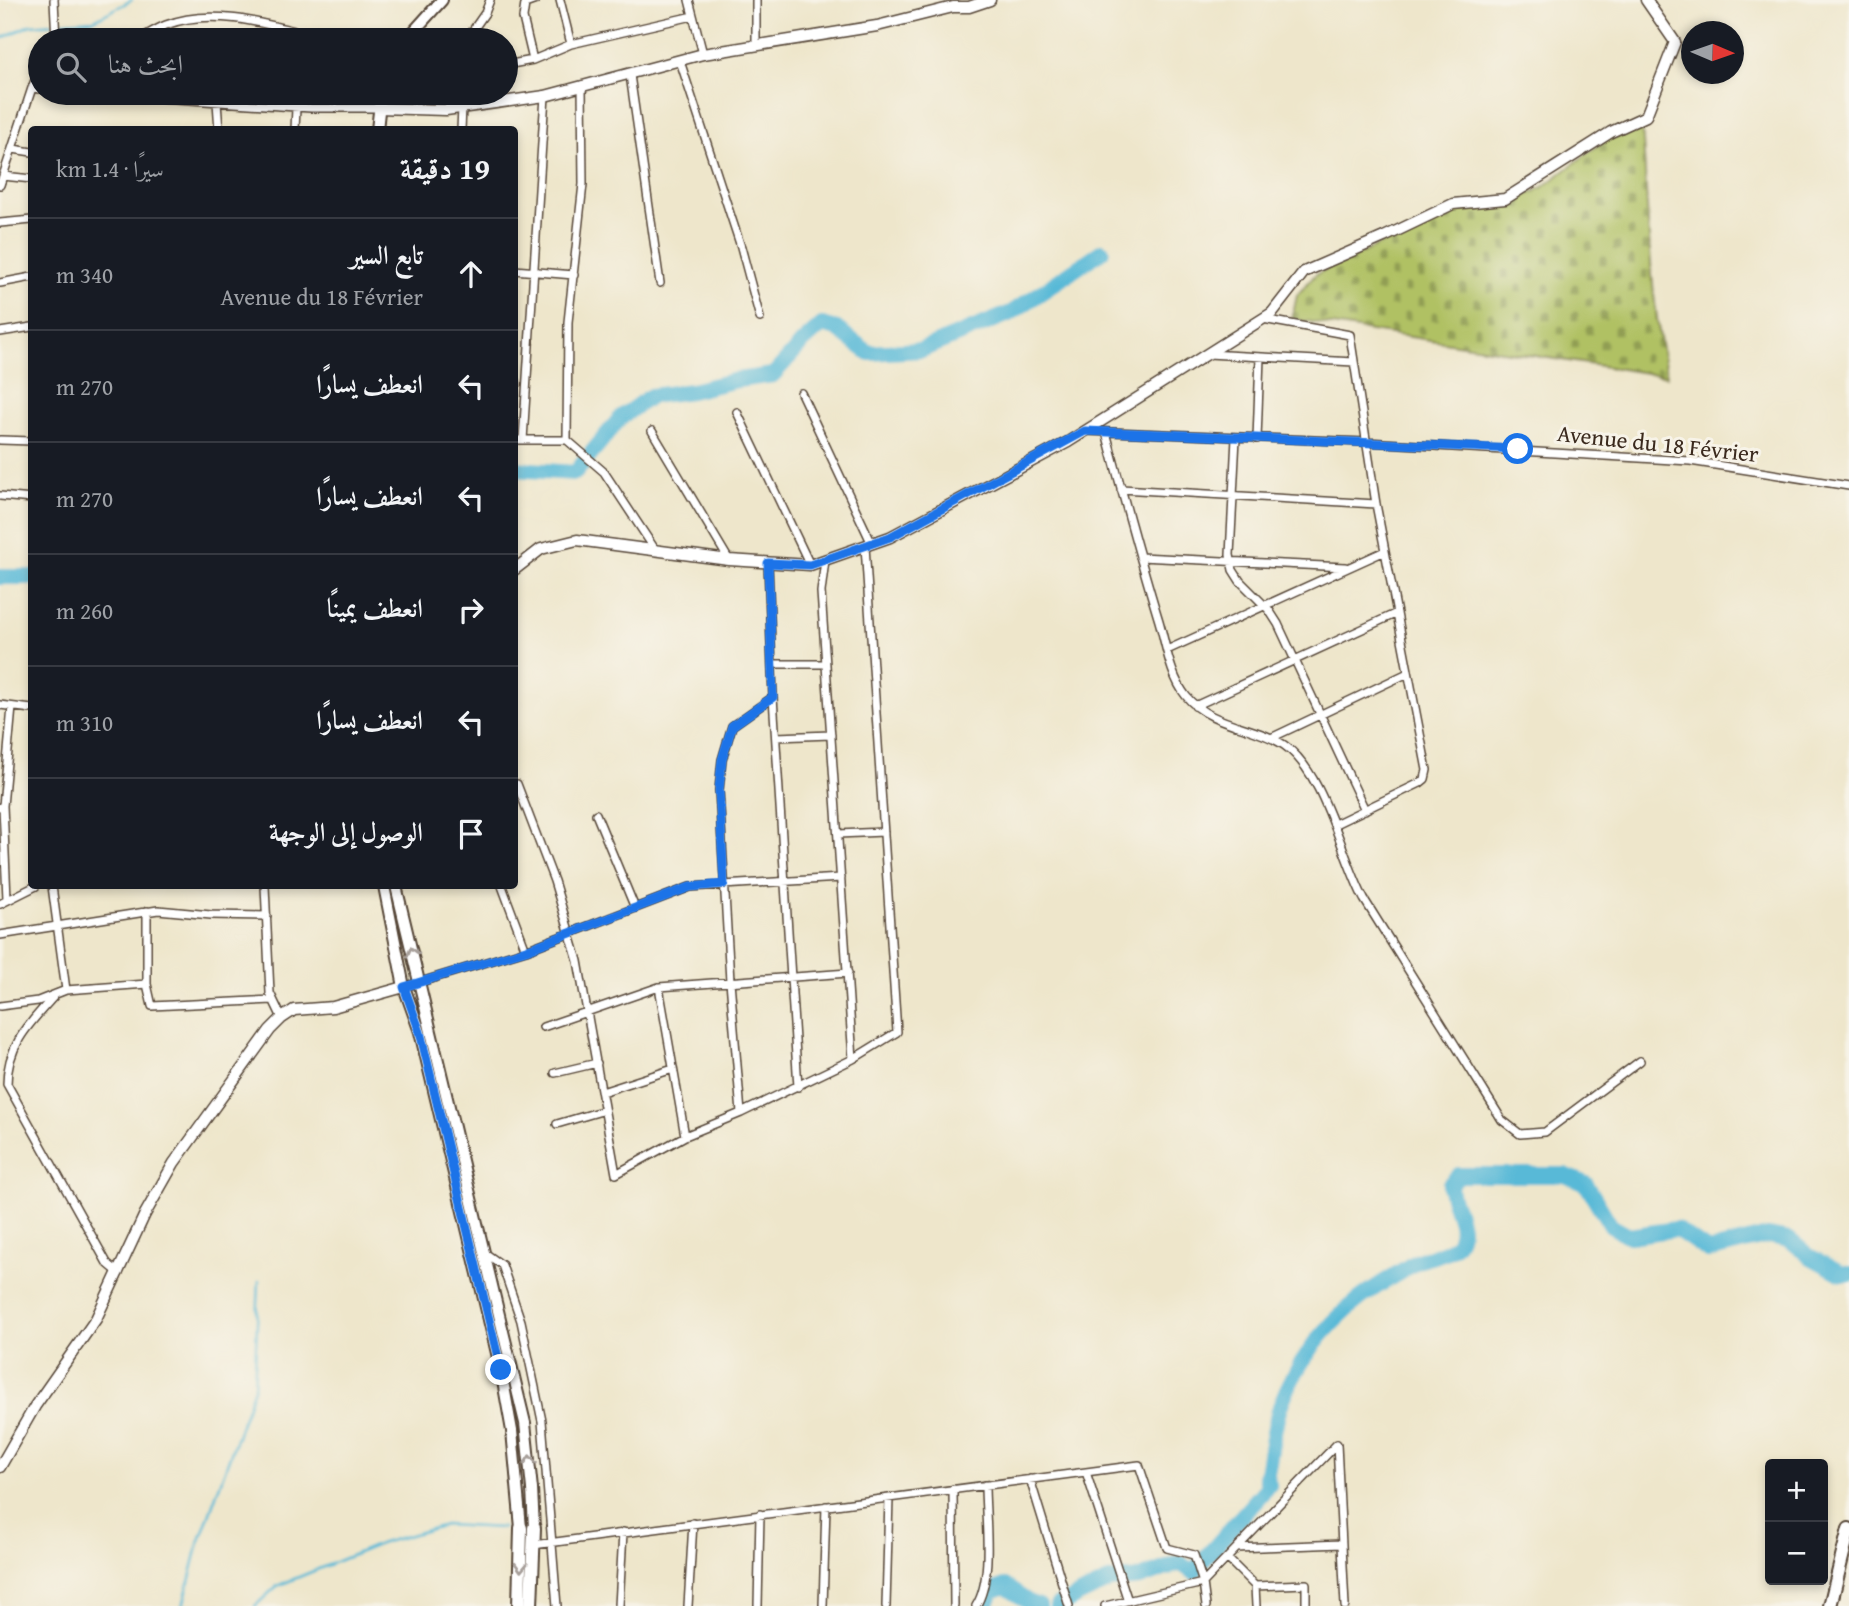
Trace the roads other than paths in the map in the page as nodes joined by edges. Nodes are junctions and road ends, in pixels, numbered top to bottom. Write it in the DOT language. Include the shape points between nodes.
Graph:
graph roads {
  1 [pos="54,0"];
  2 [pos="442,0"];
  3 [pos="490,0"];
  4 [pos="536,0"];
  5 [pos="560,0"];
  6 [pos="689,0"];
  7 [pos="756,0"];
  8 [pos="990,0"];
  9 [pos="1646,0"];
  10 [pos="953,4"];
  11 [pos="693,16"];
  12 [pos="55,28"];
  13 [pos="160,28"];
  14 [pos="280,28"];
  15 [pos="417,28"];
  16 [pos="474,28"];
  17 [pos="571,44"];
  18 [pos="756,45"];
  19 [pos="703,54"];
  20 [pos="533,60"];
  21 [pos="680,61"];
  22 [pos="518,63"];
  23 [pos="630,75"];
  24 [pos="582,85"];
  25 [pos="545,96"];
  26 [pos="518,100"];
  27 [pos="30,105"];
  28 [pos="216,105"];
  29 [pos="264,105"];
  30 [pos="379,105"];
  31 [pos="477,105"];
  32 [pos="296,107"];
  33 [pos="462,107"];
  34 [pos="378,108"];
  35 [pos="219,126"];
  36 [pos="295,126"];
  37 [pos="377,126"];
  38 [pos="461,126"];
  39 [pos="13,149"];
  40 [pos="28,151"];
  41 [pos="28,179"];
  42 [pos="2,181"];
  43 [pos="28,220"];
  44 [pos="0,223"];
  45 [pos="518,270"];
  46 [pos="535,271"];
  47 [pos="574,275"];
  48 [pos="28,278"];
  49 [pos="0,283"];
  50 [pos="660,283"];
  51 [pos="760,318"];
  52 [pos="1262,319"];
  53 [pos="28,328"];
  54 [pos="0,332"];
  55 [pos="1207,354"];
  56 [pos="1260,357"];
  57 [pos="1354,362"];
  58 [pos="801,393"];
  59 [pos="737,412"];
  60 [pos="652,431"];
  61 [pos="1085,431"];
  62 [pos="1106,432"];
  63 [pos="1236,438"];
  64 [pos="1257,439"];
  65 [pos="0,440"];
  66 [pos="28,440"];
  67 [pos="519,440"];
  68 [pos="567,440"];
  69 [pos="1366,442"];
  70 [pos="1849,486"];
  71 [pos="1121,489"];
  72 [pos="1233,495"];
  73 [pos="0,496"];
  74 [pos="28,499"];
  75 [pos="1377,504"];
  76 [pos="868,545"];
  77 [pos="656,551"];
  78 [pos="1385,551"];
  79 [pos="1140,557"];
  80 [pos="729,560"];
  81 [pos="825,560"];
  82 [pos="1230,561"];
  83 [pos="768,563"];
  84 [pos="810,565"];
  85 [pos="518,567"];
  86 [pos="1349,568"];
  87 [pos="1265,606"];
  88 [pos="1397,613"];
  89 [pos="1167,650"];
  90 [pos="1295,660"];
  91 [pos="772,664"];
  92 [pos="826,664"];
  93 [pos="1408,673"];
  94 [pos="773,697"];
  95 [pos="0,705"];
  96 [pos="1195,706"];
  97 [pos="12,707"];
  98 [pos="28,709"];
  99 [pos="1320,715"];
  100 [pos="831,735"];
  101 [pos="776,737"];
  102 [pos="1272,738"];
  103 [pos="518,787"];
  104 [pos="2,806"];
  105 [pos="1364,810"];
  106 [pos="596,814"];
  107 [pos="1335,824"];
  108 [pos="884,832"];
  109 [pos="838,834"];
  110 [pos="841,878"];
  111 [pos="785,883"];
  112 [pos="724,884"];
  113 [pos="30,889"];
  114 [pos="52,889"];
  115 [pos="265,889"];
  116 [pos="385,889"];
  117 [pos="397,889"];
  118 [pos="503,889"];
  119 [pos="3,902"];
  120 [pos="635,908"];
  121 [pos="147,911"];
  122 [pos="267,916"];
  123 [pos="57,925"];
  124 [pos="569,934"];
  125 [pos="0,935"];
  126 [pos="526,950"];
  127 [pos="848,973"];
  128 [pos="791,977"];
  129 [pos="730,981"];
  130 [pos="420,982"];
  131 [pos="147,984"];
  132 [pos="404,987"];
  133 [pos="659,987"];
  134 [pos="66,990"];
  135 [pos="56,994"];
  136 [pos="274,1000"];
  137 [pos="0,1006"];
  138 [pos="588,1013"];
  139 [pos="282,1018"];
  140 [pos="543,1027"];
  141 [pos="853,1059"];
  142 [pos="1640,1061"];
  143 [pos="597,1063"];
  144 [pos="673,1069"];
  145 [pos="0,1070"];
  146 [pos="555,1073"];
  147 [pos="7,1079"];
  148 [pos="798,1087"];
  149 [pos="602,1092"];
  150 [pos="605,1110"];
  151 [pos="741,1113"];
  152 [pos="557,1124"];
  153 [pos="685,1136"];
  154 [pos="485,1253"];
  155 [pos="119,1273"];
  156 [pos="0,1466"];
  157 [pos="1086,1472"];
  158 [pos="1030,1479"];
  159 [pos="985,1485"];
  160 [pos="953,1489"];
  161 [pos="889,1498"];
  162 [pos="826,1506"];
  163 [pos="760,1514"];
  164 [pos="693,1523"];
  165 [pos="527,1528"];
  166 [pos="1849,1529"];
  167 [pos="623,1532"];
  168 [pos="551,1542"];
  169 [pos="533,1545"];
  170 [pos="1342,1545"];
  171 [pos="1237,1548"];
  172 [pos="1227,1558"];
  173 [pos="1203,1583"];
  174 [pos="1255,1586"];
  175 [pos="1128,1601"];
  176 [pos="519,1606"];
  177 [pos="531,1606"];
  178 [pos="556,1606"];
  179 [pos="619,1606"];
  180 [pos="688,1606"];
  181 [pos="758,1606"];
  182 [pos="823,1606"];
  183 [pos="886,1606"];
  184 [pos="954,1606"];
  185 [pos="976,1606"];
  186 [pos="1069,1606"];
  187 [pos="1105,1606"];
  188 [pos="1206,1606"];
  189 [pos="1256,1606"];
  190 [pos="1306,1606"];
  191 [pos="1345,1606"];
  192 [pos="1830,1606"];
  1 -- 12 [label="street"];
  2 -- 15 [label="main road"];
  3 -- 16 [label="street"];
  4 -- 20 [label="street" via="525,4 523,18"];
  5 -- 17 [label="street"];
  6 -- 11 [label="street"];
  7 -- 18 [label="street"];
  8 -- 10 [label="street" via="969,7"];
  9 -- 52 [label="street" via="1675,41 1646,117 1611,132 1505,199 1453,204 1304,272"];
  10 -- 18 [label="street" via="877,26"];
  11 -- 17 [label="street"];
  11 -- 19 [label="street"];
  13 -- 14 [label="street" via="216,16"];
  17 -- 20 [label="street"];
  18 -- 19 [label="street"];
  19 -- 21 [label="street"];
  20 -- 22 [label="street"];
  21 -- 23 [label="street"];
  21 -- 51 [label="street"];
  23 -- 24 [label="street"];
  23 -- 50 [label="street"];
  24 -- 25 [label="street"];
  24 -- 47 [label="street" via="583,184"];
  25 -- 26 [label="street"];
  25 -- 46 [label="street"];
  27 -- 39 [label="street"];
  28 -- 35 [label="street"];
  29 -- 32 [label="street"];
  30 -- 34 [label="main road"];
  31 -- 33 [label="street"];
  32 -- 34 [label="street"];
  32 -- 36 [label="street"];
  33 -- 34 [label="street"];
  33 -- 38 [label="street"];
  34 -- 37 [label="main road"];
  39 -- 40 [label="street"];
  39 -- 42 [label="street"];
  41 -- 42 [label="street"];
  43 -- 44 [label="street"];
  45 -- 46 [label="street"];
  46 -- 47 [label="street"];
  46 -- 67 [label="street"];
  47 -- 68 [label="street" via="568,322"];
  48 -- 49 [label="street"];
  52 -- 55 [label="street"];
  52 -- 57 [label="street" via="1350,335"];
  53 -- 54 [label="street"];
  55 -- 56 [label="street"];
  55 -- 61 [label="street"];
  56 -- 57 [label="street"];
  56 -- 64 [label="street"];
  57 -- 69 [label="street"];
  58 -- 76 [label="street"];
  59 -- 84 [label="street"];
  60 -- 80 [label="street"];
  61 -- 62 [label="street, Avenue du 18 Février"];
  61 -- 76 [label="street"];
  62 -- 63 [label="street, Avenue du 18 Février"];
  62 -- 71 [label="street"];
  63 -- 64 [label="street, Avenue du 18 Février"];
  63 -- 72 [label="street"];
  64 -- 69 [label="street, Avenue du 18 Février"];
  65 -- 66 [label="street"];
  67 -- 68 [label="street"];
  68 -- 77 [label="street" via="604,472"];
  69 -- 70 [label="street, Avenue du 18 Février" via="1690,461"];
  69 -- 75 [label="street"];
  71 -- 72 [label="street"];
  71 -- 79 [label="street"];
  72 -- 75 [label="street"];
  72 -- 82 [label="street"];
  73 -- 74 [label="street"];
  75 -- 78 [label="street"];
  76 -- 81 [label="street"];
  76 -- 108 [label="street"];
  77 -- 80 [label="street"];
  77 -- 85 [label="street" via="577,540 541,549"];
  78 -- 86 [label="street"];
  78 -- 88 [label="street"];
  79 -- 82 [label="street"];
  79 -- 89 [label="street"];
  80 -- 83 [label="street"];
  81 -- 84 [label="street"];
  81 -- 92 [label="street" via="821,592"];
  82 -- 86 [label="street"];
  82 -- 87 [label="street" via="1240,581"];
  83 -- 84 [label="street"];
  83 -- 91 [label="street"];
  86 -- 87 [label="street"];
  87 -- 89 [label="street"];
  87 -- 90 [label="street"];
  88 -- 90 [label="street"];
  88 -- 93 [label="street"];
  89 -- 96 [label="street" via="1178,684"];
  90 -- 96 [label="street"];
  90 -- 99 [label="street"];
  91 -- 92 [label="street"];
  91 -- 94 [label="street"];
  92 -- 100 [label="street"];
  93 -- 99 [label="street"];
  93 -- 105 [label="street" via="1426,776"];
  94 -- 101 [label="street"];
  94 -- 112 [label="street" via="732,726 722,760"];
  95 -- 97 [label="street"];
  96 -- 102 [label="street"];
  97 -- 98 [label="street"];
  97 -- 104 [label="street"];
  99 -- 102 [label="street"];
  99 -- 105 [label="street"];
  100 -- 101 [label="street"];
  100 -- 109 [label="street"];
  101 -- 111 [label="street"];
  102 -- 107 [label="street" via="1299,760"];
  103 -- 124 [label="street"];
  104 -- 119 [label="street"];
  105 -- 107 [label="street"];
  106 -- 120 [label="street"];
  107 -- 142 [label="street" via="1364,899 1502,1120 1520,1134 1545,1132"];
  108 -- 109 [label="street"];
  108 -- 141 [label="street" via="897,1032"];
  109 -- 110 [label="street"];
  110 -- 111 [label="street"];
  110 -- 127 [label="street"];
  111 -- 112 [label="street"];
  111 -- 128 [label="street"];
  112 -- 120 [label="street" via="690,887"];
  112 -- 129 [label="street"];
  113 -- 119 [label="street"];
  114 -- 123 [label="street"];
  115 -- 122 [label="street"];
  116 -- 132 [label="main road"];
  130 -- 117 [label="main road, one-way"];
  118 -- 126 [label="street"];
  120 -- 124 [label="street"];
  121 -- 122 [label="street"];
  121 -- 123 [label="street"];
  121 -- 131 [label="street"];
  122 -- 136 [label="street"];
  123 -- 125 [label="street"];
  123 -- 134 [label="street"];
  124 -- 126 [label="street"];
  124 -- 138 [label="street"];
  126 -- 130 [label="street"];
  127 -- 128 [label="street"];
  127 -- 141 [label="street"];
  128 -- 129 [label="street"];
  128 -- 148 [label="street"];
  129 -- 133 [label="street"];
  129 -- 151 [label="street"];
  130 -- 132 [label="street"];
  130 -- 154 [label="main road"];
  131 -- 134 [label="street"];
  131 -- 136 [label="street" via="152,1006"];
  132 -- 139 [label="street" via="333,1007 294,1010"];
  132 -- 165 [label="main road" via="420,1032 501,1370"];
  133 -- 138 [label="street"];
  133 -- 144 [label="street"];
  134 -- 135 [label="street"];
  135 -- 137 [label="street"];
  135 -- 147 [label="street" via="16,1044"];
  136 -- 139 [label="street"];
  138 -- 140 [label="street"];
  138 -- 143 [label="street"];
  139 -- 155 [label="street" via="174,1163"];
  141 -- 148 [label="street"];
  143 -- 146 [label="street"];
  143 -- 149 [label="street"];
  144 -- 149 [label="street"];
  144 -- 153 [label="street"];
  145 -- 147 [label="street"];
  147 -- 155 [label="street" via="107,1263"];
  148 -- 151 [label="street"];
  149 -- 150 [label="street"];
  150 -- 152 [label="street"];
  150 -- 153 [label="street" via="616,1174"];
  151 -- 153 [label="street"];
  165 -- 154 [label="main road, one-way" via="533,1489 525,1423"];
  154 -- 168 [label="street" via="502,1265 521,1321 542,1421"];
  155 -- 156 [label="street" via="96,1319"];
  157 -- 158 [label="street"];
  157 -- 173 [label="street" via="1139,1465 1167,1548 1194,1555"];
  157 -- 175 [label="street"];
  158 -- 159 [label="street"];
  158 -- 186 [label="street"];
  159 -- 160 [label="street"];
  159 -- 185 [label="street" via="986,1577 984,1594"];
  160 -- 161 [label="street"];
  160 -- 184 [label="street"];
  161 -- 162 [label="street"];
  161 -- 183 [label="street"];
  162 -- 163 [label="street"];
  162 -- 182 [label="street"];
  163 -- 164 [label="street"];
  163 -- 181 [label="street"];
  164 -- 167 [label="street"];
  164 -- 180 [label="street"];
  165 -- 169 [label="highway"];
  165 -- 176 [label="highway, one-way"];
  166 -- 192 [label="highway"];
  167 -- 168 [label="street"];
  167 -- 179 [label="street"];
  168 -- 169 [label="street"];
  168 -- 178 [label="street"];
  169 -- 177 [label="highway"];
  170 -- 171 [label="street"];
  170 -- 171 [label="street" via="1337,1444"];
  170 -- 191 [label="street"];
  171 -- 172 [label="street"];
  172 -- 173 [label="street"];
  172 -- 174 [label="street"];
  173 -- 175 [label="street"];
  173 -- 188 [label="street"];
  174 -- 189 [label="street"];
  174 -- 190 [label="street" via="1306,1584"];
  175 -- 187 [label="street"];
}
